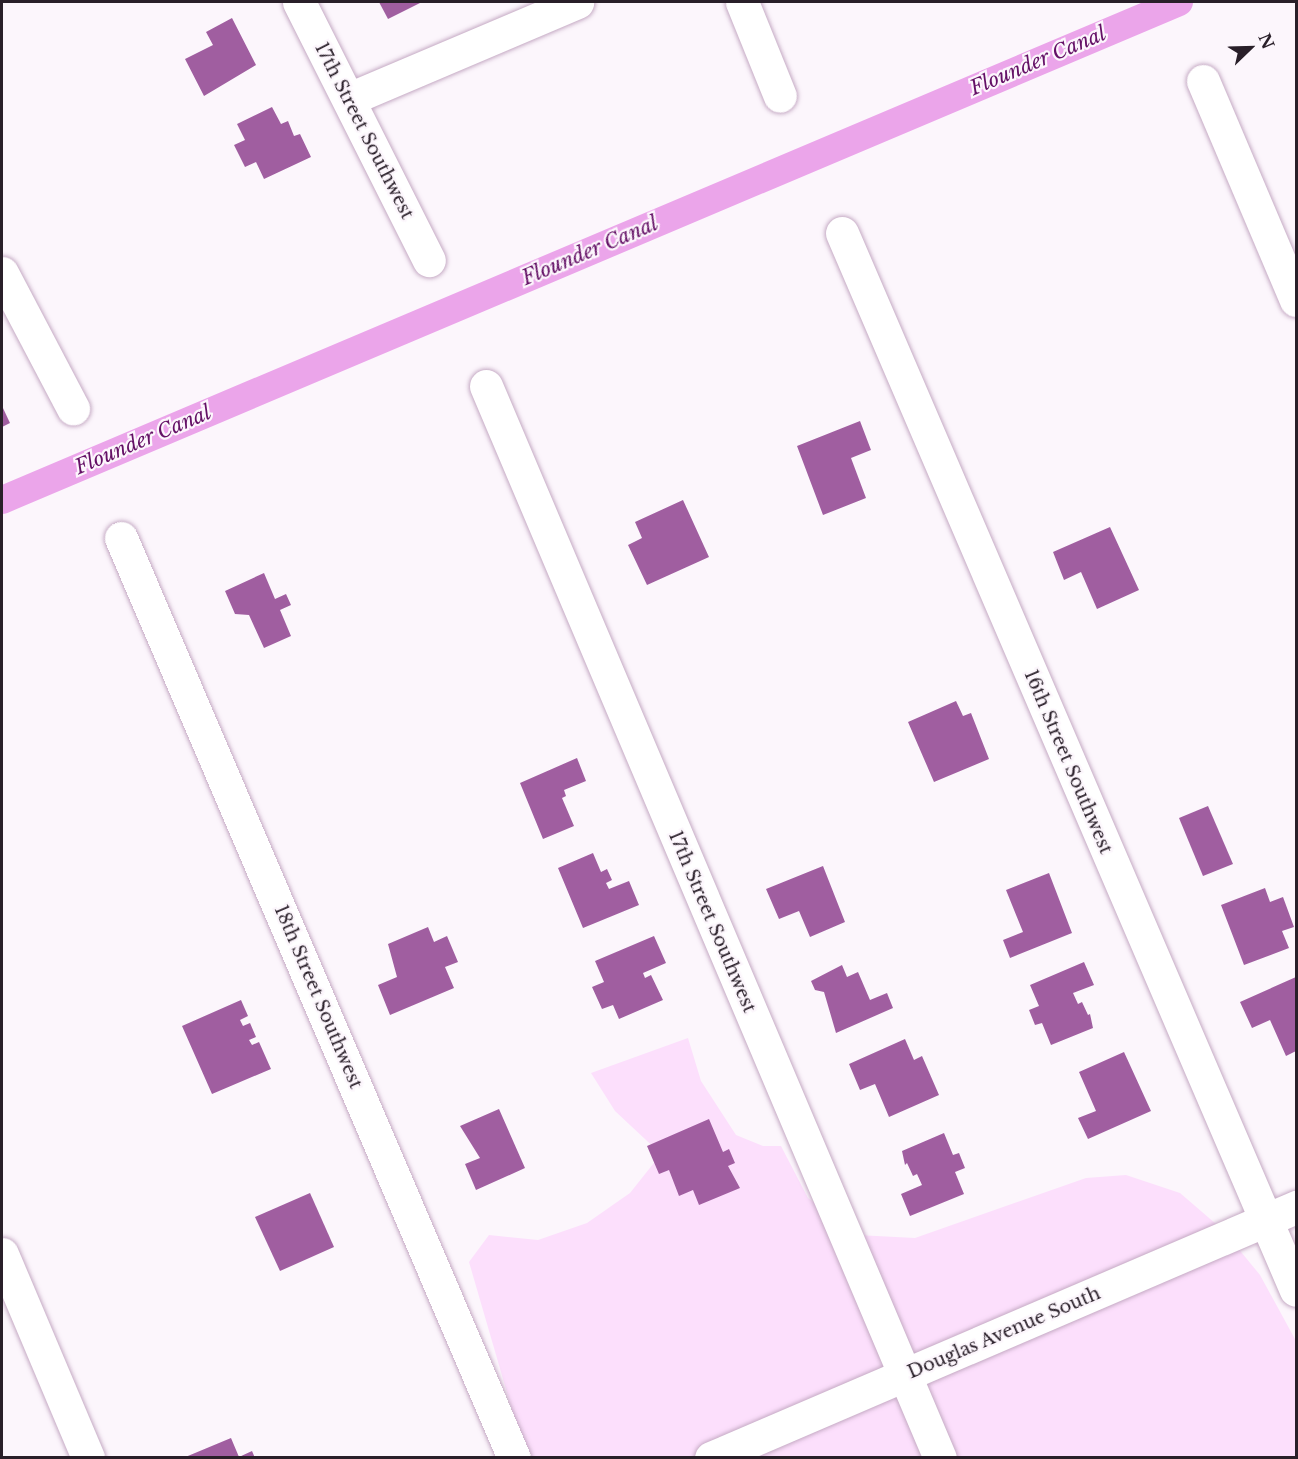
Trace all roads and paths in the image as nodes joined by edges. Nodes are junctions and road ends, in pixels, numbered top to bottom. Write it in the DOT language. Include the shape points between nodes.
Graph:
graph roads {
  1 [pos="299,2"];
  2 [pos="577,2"];
  3 [pos="742,2"];
  4 [pos="1203,81"];
  5 [pos="780,96"];
  6 [pos="349,99"];
  7 [pos="842,233"];
  8 [pos="429,260"];
  9 [pos="2,273"];
  10 [pos="1296,300"];
  11 [pos="486,386"];
  12 [pos="73,408"];
  13 [pos="121,538"];
  14 [pos="1296,1207"];
  15 [pos="1264,1220"];
  16 [pos="2,1254"];
  17 [pos="1296,1290"];
  18 [pos="905,1376"];
  19 [pos="88,1458"];
  20 [pos="514,1458"];
  21 [pos="711,1458"];
  22 [pos="940,1458"];
  1 -- 6 [label="street, 17th Street Southwest"];
  2 -- 6 [label="street"];
  3 -- 5 [label="street"];
  4 -- 10 [label="street"];
  6 -- 8 [label="street, 17th Street Southwest"];
  7 -- 15 [label="street, 16th Street Southwest"];
  9 -- 12 [label="street"];
  11 -- 18 [label="street, 17th Street Southwest"];
  13 -- 20 [label="street, 18th Street Southwest"];
  14 -- 15 [label="street, Douglas Avenue South"];
  15 -- 17 [label="street, 16th Street Southwest"];
  15 -- 18 [label="street, Douglas Avenue South"];
  16 -- 19 [label="street"];
  18 -- 21 [label="street, Douglas Avenue South"];
  18 -- 22 [label="street, 17th Street Southwest"];
}
